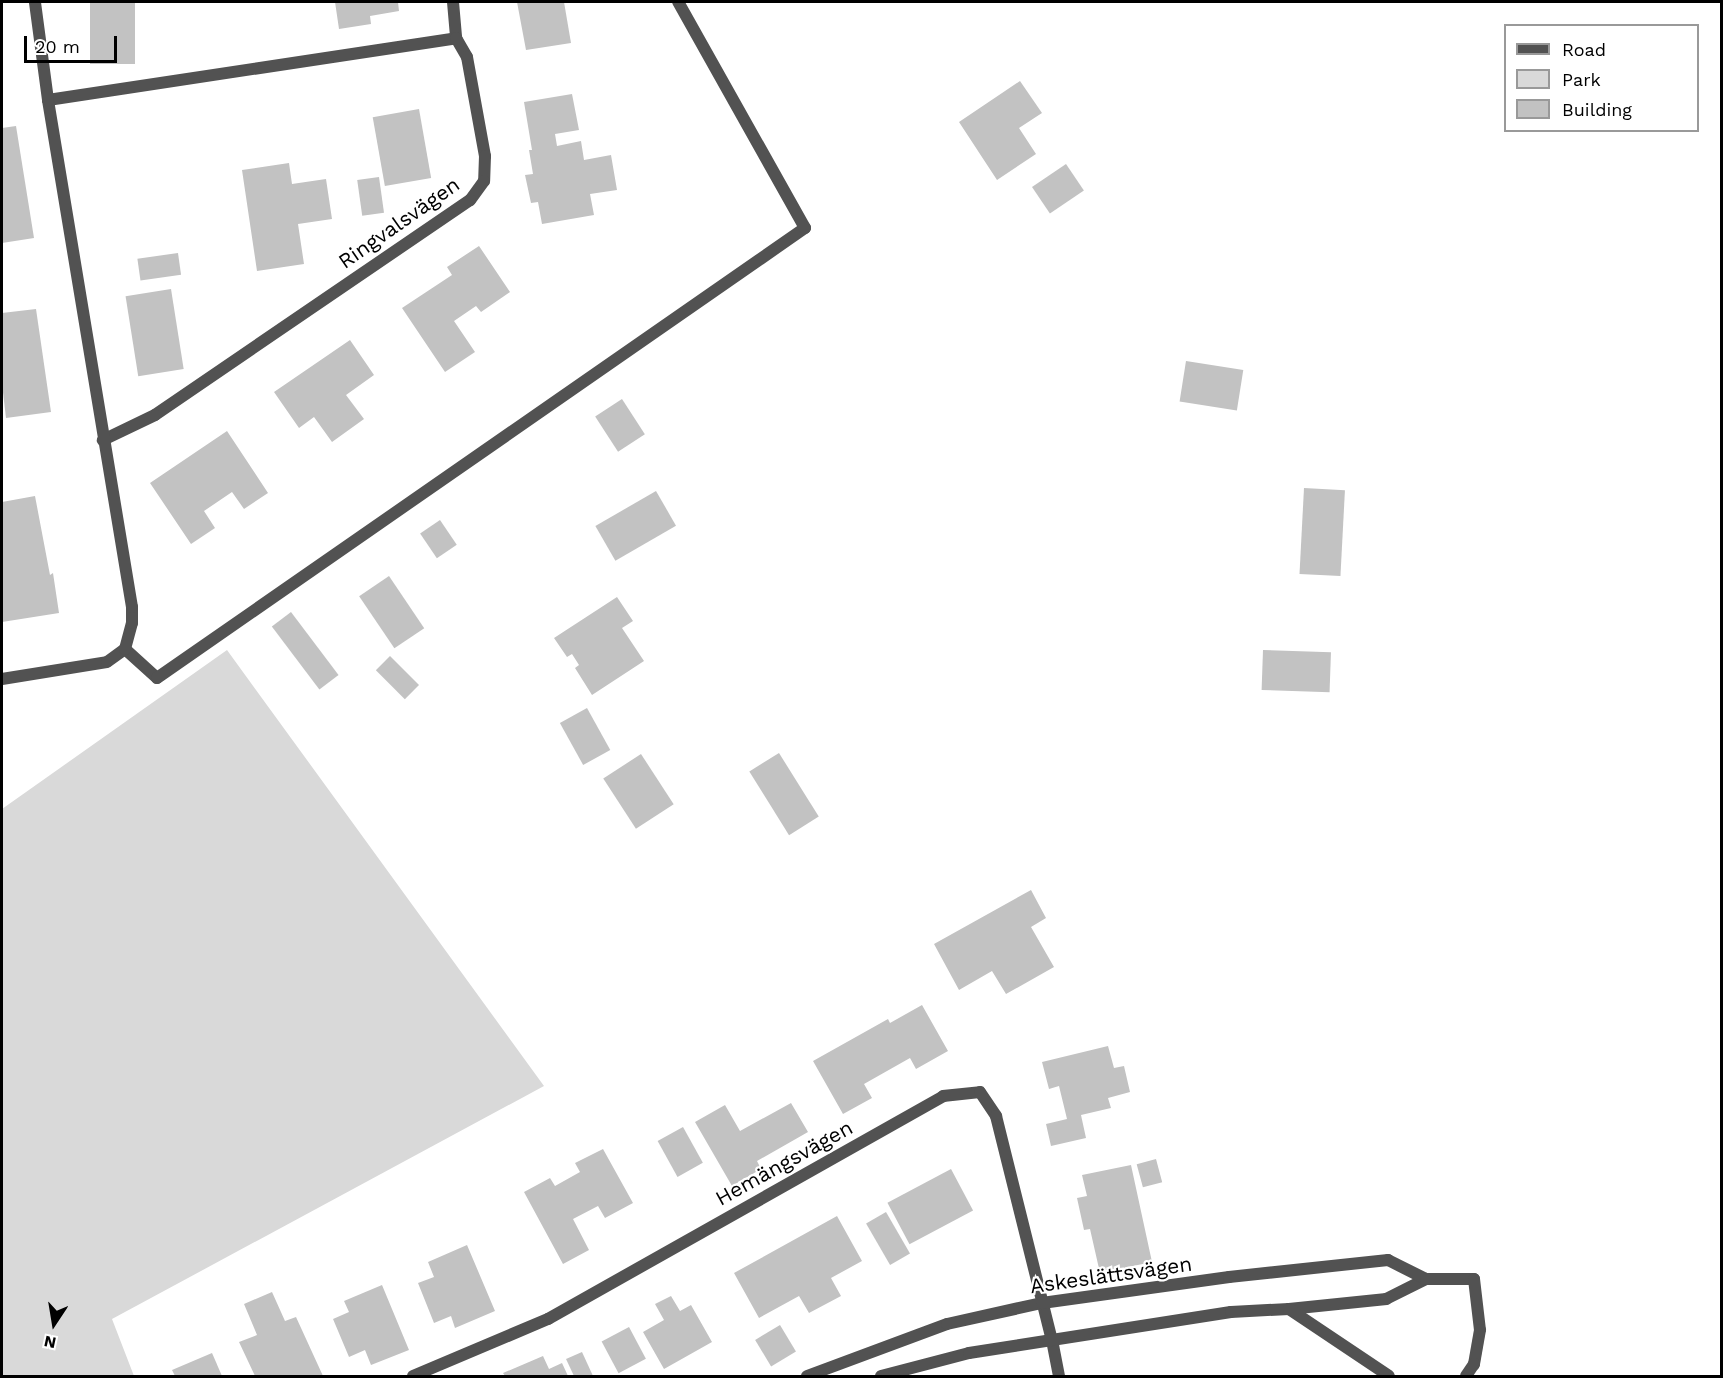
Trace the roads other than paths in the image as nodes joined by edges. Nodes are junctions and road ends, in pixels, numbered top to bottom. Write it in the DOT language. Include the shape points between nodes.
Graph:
graph roads {
  1 [pos="35,2"];
  2 [pos="453,2"];
  3 [pos="678,2"];
  4 [pos="456,38"];
  5 [pos="48,100"];
  6 [pos="103,441"];
  7 [pos="125,649"];
  8 [pos="2,678"];
  9 [pos="1426,1279"];
  10 [pos="1042,1303"];
  11 [pos="1289,1309"];
  12 [pos="1053,1340"];
  13 [pos="413,1377"];
  14 [pos="807,1377"];
  15 [pos="880,1377"];
  16 [pos="1059,1377"];
  17 [pos="1389,1377"];
  18 [pos="1466,1377"];
  1 -- 5 [label="street"];
  2 -- 4 [label="street"];
  3 -- 7 [label="street" via="805,228 157,678"];
  4 -- 5 [label="street"];
  4 -- 6 [label="street, Ringvalsvägen" via="467,57 485,156 484,181 477,192 174,402"];
  5 -- 6 [label="street"];
  6 -- 7 [label="street" via="132,607"];
  7 -- 8 [label="street" via="107,662"];
  9 -- 10 [label="street, Askeslättsvägen" via="1388,1260"];
  9 -- 11 [label="street, Askeslättsvägen" via="1386,1299"];
  9 -- 18 [label="street, Askeslättsvägen" via="1474,1279 1479,1339 1474,1364"];
  10 -- 12 [label="street"];
  10 -- 13 [label="street, Hemängsvägen" via="996,1116 980,1092 943,1096 548,1319"];
  10 -- 14 [label="street, Askeslättsvägen" via="947,1324"];
  11 -- 12 [label="street, Askeslättsvägen" via="1231,1312"];
  11 -- 17 [label="street"];
  12 -- 15 [label="street, Askeslättsvägen" via="969,1353"];
  12 -- 16 [label="street"];
}
